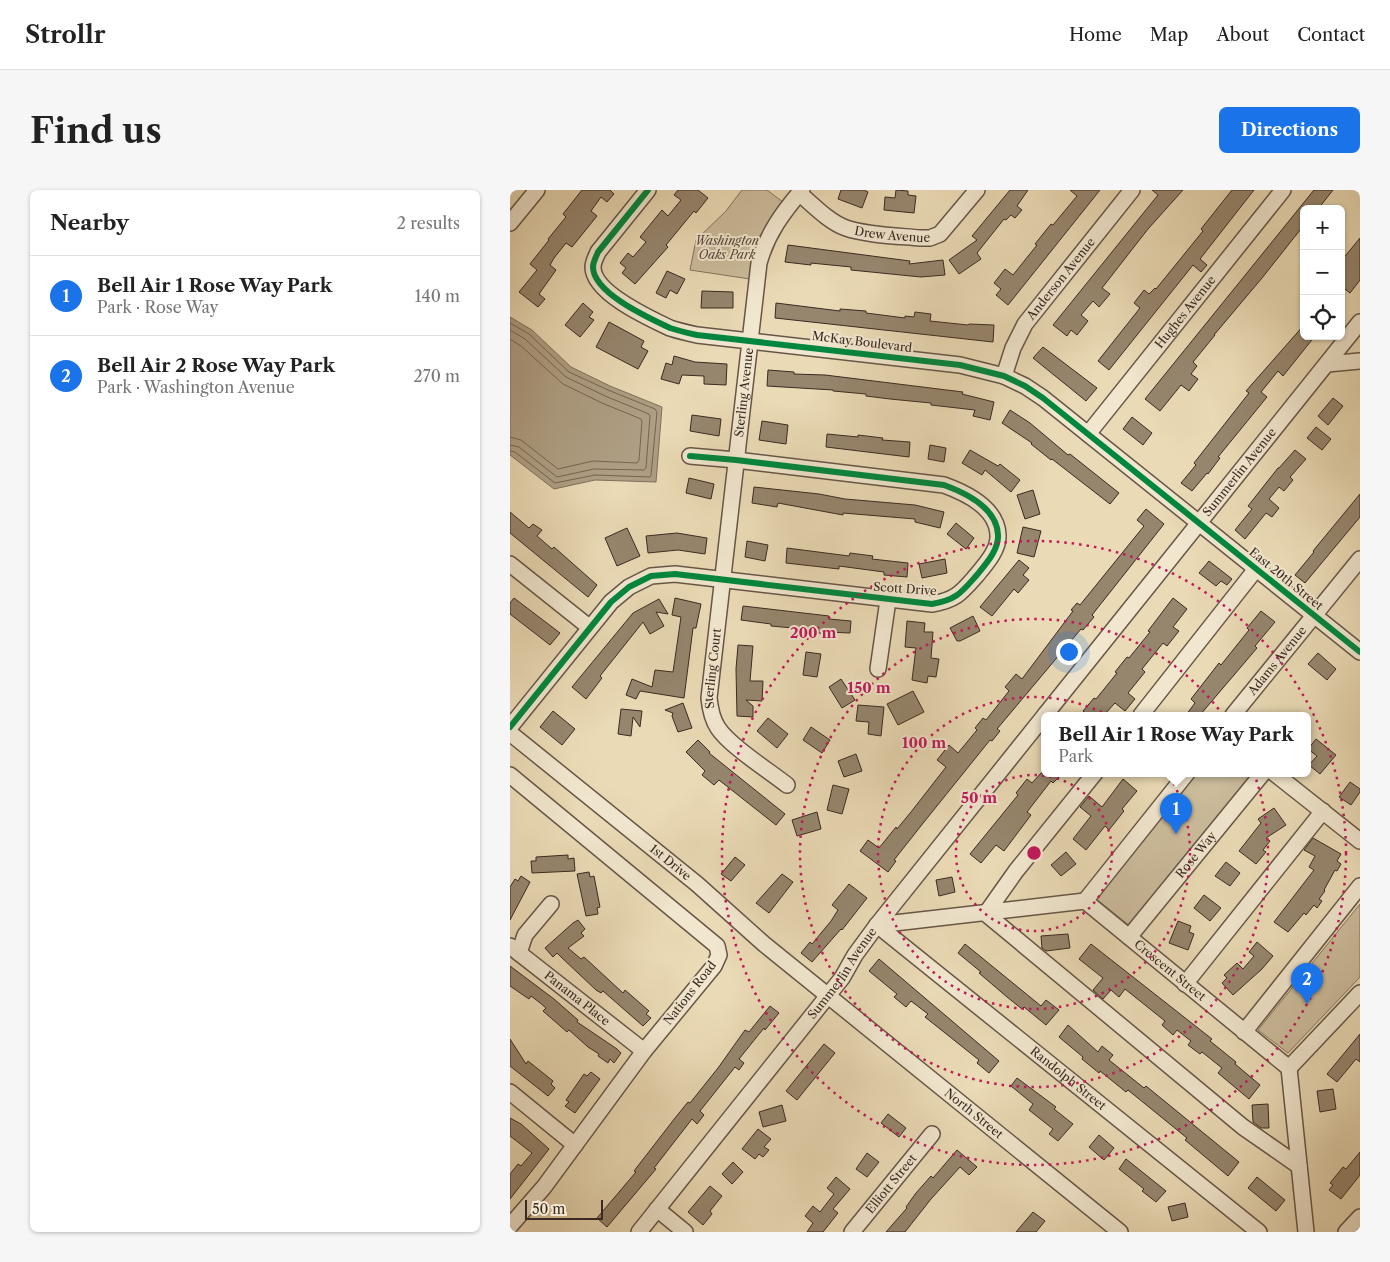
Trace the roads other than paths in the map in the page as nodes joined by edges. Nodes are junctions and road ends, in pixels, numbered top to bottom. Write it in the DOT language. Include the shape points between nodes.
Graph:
graph roads {
  1 [pos="648,190"];
  2 [pos="977,190"];
  3 [pos="1132,190"];
  4 [pos="1283,190"];
  5 [pos="532,192"];
  6 [pos="801,192"];
  7 [pos="510,223"];
  8 [pos="1360,322"];
  9 [pos="749,340"];
  10 [pos="1360,361"];
  11 [pos="1326,364"];
  12 [pos="1004,376"];
  13 [pos="1088,434"];
  14 [pos="690,456"];
  15 [pos="736,460"];
  16 [pos="1199,523"];
  17 [pos="1360,559"];
  18 [pos="510,564"];
  19 [pos="1256,569"];
  20 [pos="722,579"];
  21 [pos="888,600"];
  22 [pos="1315,616"];
  23 [pos="590,627"];
  24 [pos="1360,652"];
  25 [pos="878,669"];
  26 [pos="1047,712"];
  27 [pos="1143,712"];
  28 [pos="1235,712"];
  29 [pos="1041,720"];
  30 [pos="510,727"];
  31 [pos="510,734"];
  32 [pos="510,775"];
  33 [pos="1092,777"];
  34 [pos="1184,777"];
  35 [pos="1260,777"];
  36 [pos="1279,777"];
  37 [pos="787,785"];
  38 [pos="1323,812"];
  39 [pos="1360,841"];
  40 [pos="1360,886"];
  41 [pos="1085,901"];
  42 [pos="551,904"];
  43 [pos="986,912"];
  44 [pos="876,926"];
  45 [pos="1129,938"];
  46 [pos="515,949"];
  47 [pos="1185,984"];
  48 [pos="1360,993"];
  49 [pos="828,996"];
  50 [pos="1244,1032"];
  51 [pos="644,1051"];
  52 [pos="1289,1068"];
  53 [pos="510,1092"];
  54 [pos="932,1134"];
  55 [pos="575,1145"];
  56 [pos="1299,1166"];
  57 [pos="657,1210"];
  58 [pos="1360,1217"];
  59 [pos="510,1226"];
  60 [pos="639,1232"];
  61 [pos="685,1232"];
  62 [pos="852,1232"];
  63 [pos="1120,1232"];
  64 [pos="1259,1232"];
  65 [pos="1306,1232"];
  66 [pos="1346,1232"];
  1 -- 9 [label="street, McKay Boulevard" via="598,252 592,267 602,288 614,298 672,328 697,335"];
  2 -- 6 [label="street, Drew Avenue" via="940,234 930,238 845,228"];
  3 -- 12 [label="street, Anderson Avenue" via="1025,324"];
  4 -- 13 [label="street, Hughes Avenue"];
  5 -- 7 [label="street"];
  6 -- 9 [label="street, Sterling Avenue" via="764,244"];
  8 -- 11 [label="street, Summerlin Avenue"];
  9 -- 12 [label="street, McKay Boulevard" via="960,365"];
  9 -- 15 [label="street, Sterling Avenue"];
  10 -- 11 [label="street"];
  11 -- 16 [label="street, Summerlin Avenue"];
  12 -- 13 [label="street, McKay Boulevard" via="1043,398"];
  13 -- 16 [label="street, McKay Boulevard"];
  14 -- 15 [label="street, Scott Drive"];
  15 -- 20 [label="street, Sterling Avenue"];
  15 -- 21 [label="street, Scott Drive" via="944,485 964,492 995,521 998,536 994,551 960,595 947,602 932,604"];
  16 -- 19 [label="street, East 20th Street"];
  16 -- 26 [label="street, Summerlin Avenue"];
  17 -- 22 [label="street, Adams Avenue"];
  18 -- 23 [label="street"];
  19 -- 22 [label="street, East 20th Street"];
  19 -- 27 [label="street"];
  20 -- 21 [label="street, Scott Drive"];
  20 -- 23 [label="street, Scott Drive" via="675,574 651,576 629,587 611,602"];
  20 -- 37 [label="street, Sterling Court" via="709,698 711,712 717,727 728,739"];
  21 -- 25 [label="street"];
  22 -- 24 [label="street, East 20th Street"];
  22 -- 28 [label="street, Adams Avenue"];
  23 -- 30 [label="street, Scott Drive"];
  29 -- 44 [label="street, Summerlin Avenue"];
  31 -- 49 [label="street, 1st Drive" via="696,884"];
  32 -- 51 [label="street, Nations Road" via="717,946 719,955 714,966"];
  33 -- 43 [label="street"];
  34 -- 41 [label="street"];
  35 -- 45 [label="street, Rose Way"];
  36 -- 38 [label="street"];
  38 -- 39 [label="street"];
  38 -- 47 [label="street"];
  40 -- 50 [label="street"];
  41 -- 43 [label="street"];
  41 -- 45 [label="street, Crescent Street"];
  42 -- 46 [label="street"];
  43 -- 44 [label="street"];
  43 -- 56 [label="street" via="1243,1128"];
  44 -- 49 [label="street, Summerlin Avenue"];
  44 -- 64 [label="street, Randolph Street"];
  45 -- 47 [label="street, Crescent Street"];
  46 -- 51 [label="street, Panama Place"];
  47 -- 50 [label="street, Crescent Street"];
  48 -- 52 [label="street"];
  49 -- 57 [label="street, Summerlin Avenue"];
  49 -- 63 [label="street, North Street"];
  50 -- 52 [label="street, Crescent Street"];
  51 -- 55 [label="street, Nations Road"];
  52 -- 56 [label="street"];
  53 -- 55 [label="street"];
  54 -- 62 [label="street, Elliott Street"];
  55 -- 59 [label="street, Nations Road"];
  56 -- 65 [label="street"];
  57 -- 60 [label="street, Summerlin Avenue"];
  57 -- 61 [label="street"];
  58 -- 66 [label="street"];
}
